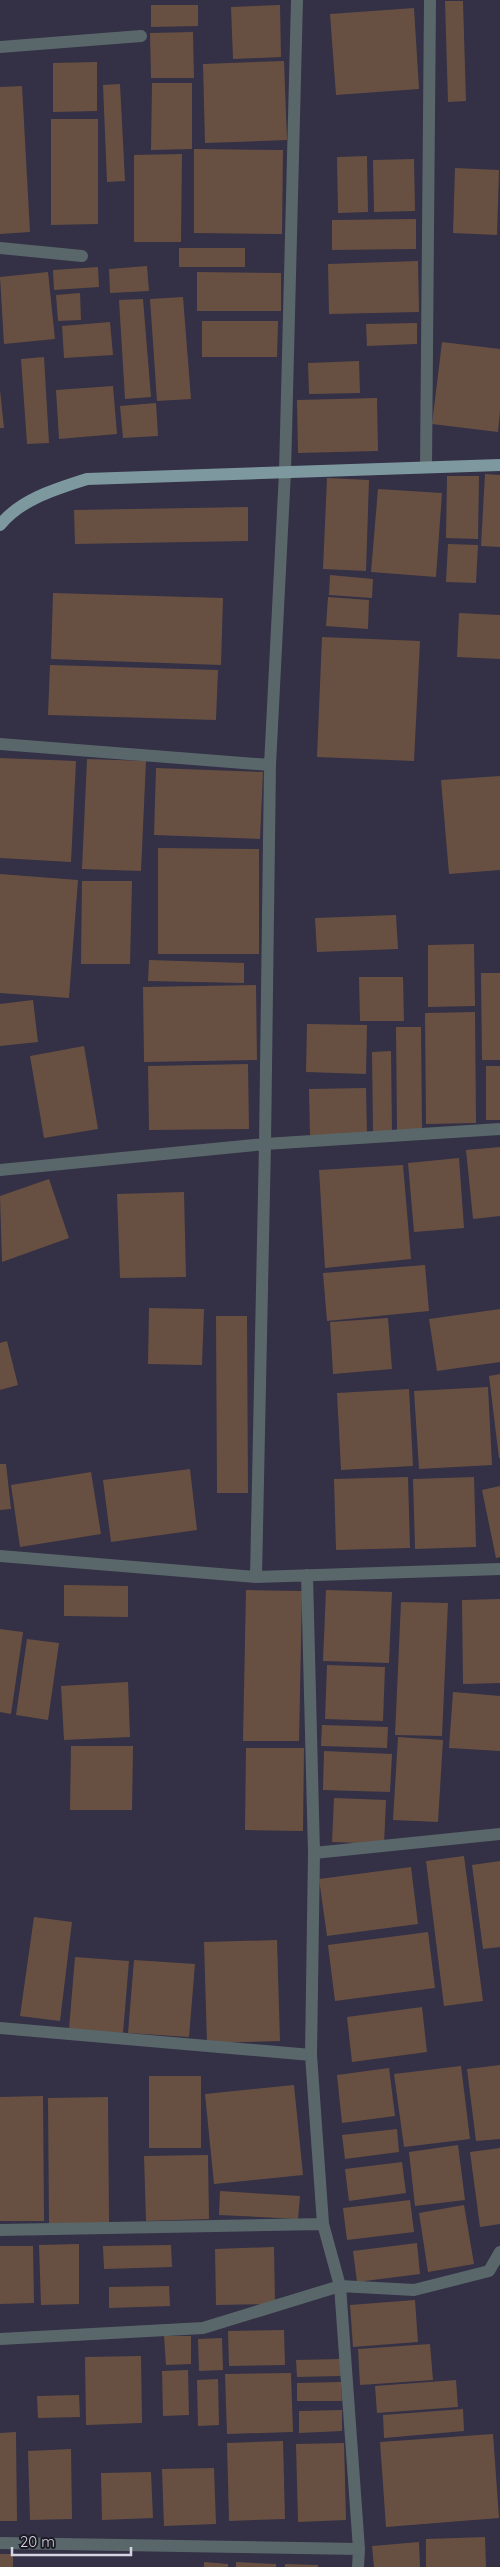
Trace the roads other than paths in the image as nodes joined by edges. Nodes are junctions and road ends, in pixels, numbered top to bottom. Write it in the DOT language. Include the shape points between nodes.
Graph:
graph roads {
  1 [pos="297,0"];
  2 [pos="430,0"];
  3 [pos="140,36"];
  4 [pos="0,47"];
  5 [pos="0,248"];
  6 [pos="82,256"];
  7 [pos="500,465"];
  8 [pos="426,467"];
  9 [pos="285,472"];
  10 [pos="0,525"];
  11 [pos="0,744"];
  12 [pos="270,765"];
  13 [pos="500,1129"];
  14 [pos="265,1144"];
  15 [pos="0,1170"];
  16 [pos="0,1556"];
  17 [pos="500,1569"];
  18 [pos="307,1574"];
  19 [pos="256,1577"];
  20 [pos="500,1834"];
  21 [pos="314,1853"];
  22 [pos="0,2028"];
  23 [pos="311,2055"];
  24 [pos="323,2224"];
  25 [pos="0,2230"];
  26 [pos="500,2252"];
  27 [pos="340,2286"];
  28 [pos="0,2339"];
  29 [pos="0,2543"];
  30 [pos="359,2549"];
  31 [pos="358,2567"];
  1 -- 9 [label="street"];
  2 -- 8 [label="street"];
  3 -- 4 [label="street"];
  5 -- 6 [label="street"];
  7 -- 8 [label="main road"];
  8 -- 9 [label="main road"];
  9 -- 10 [label="main road" via="87,479 42,494"];
  9 -- 12 [label="street"];
  11 -- 12 [label="street"];
  12 -- 14 [label="street"];
  13 -- 14 [label="street"];
  14 -- 15 [label="street"];
  14 -- 19 [label="street"];
  16 -- 19 [label="street"];
  17 -- 18 [label="street"];
  18 -- 19 [label="street"];
  18 -- 21 [label="street"];
  20 -- 21 [label="street"];
  21 -- 23 [label="street"];
  22 -- 23 [label="street"];
  23 -- 24 [label="street"];
  24 -- 25 [label="street"];
  24 -- 27 [label="street"];
  26 -- 27 [label="street" via="489,2271 414,2290"];
  27 -- 28 [label="street" via="203,2328"];
  27 -- 30 [label="street"];
  29 -- 30 [label="street"];
  30 -- 31 [label="street"];
}
